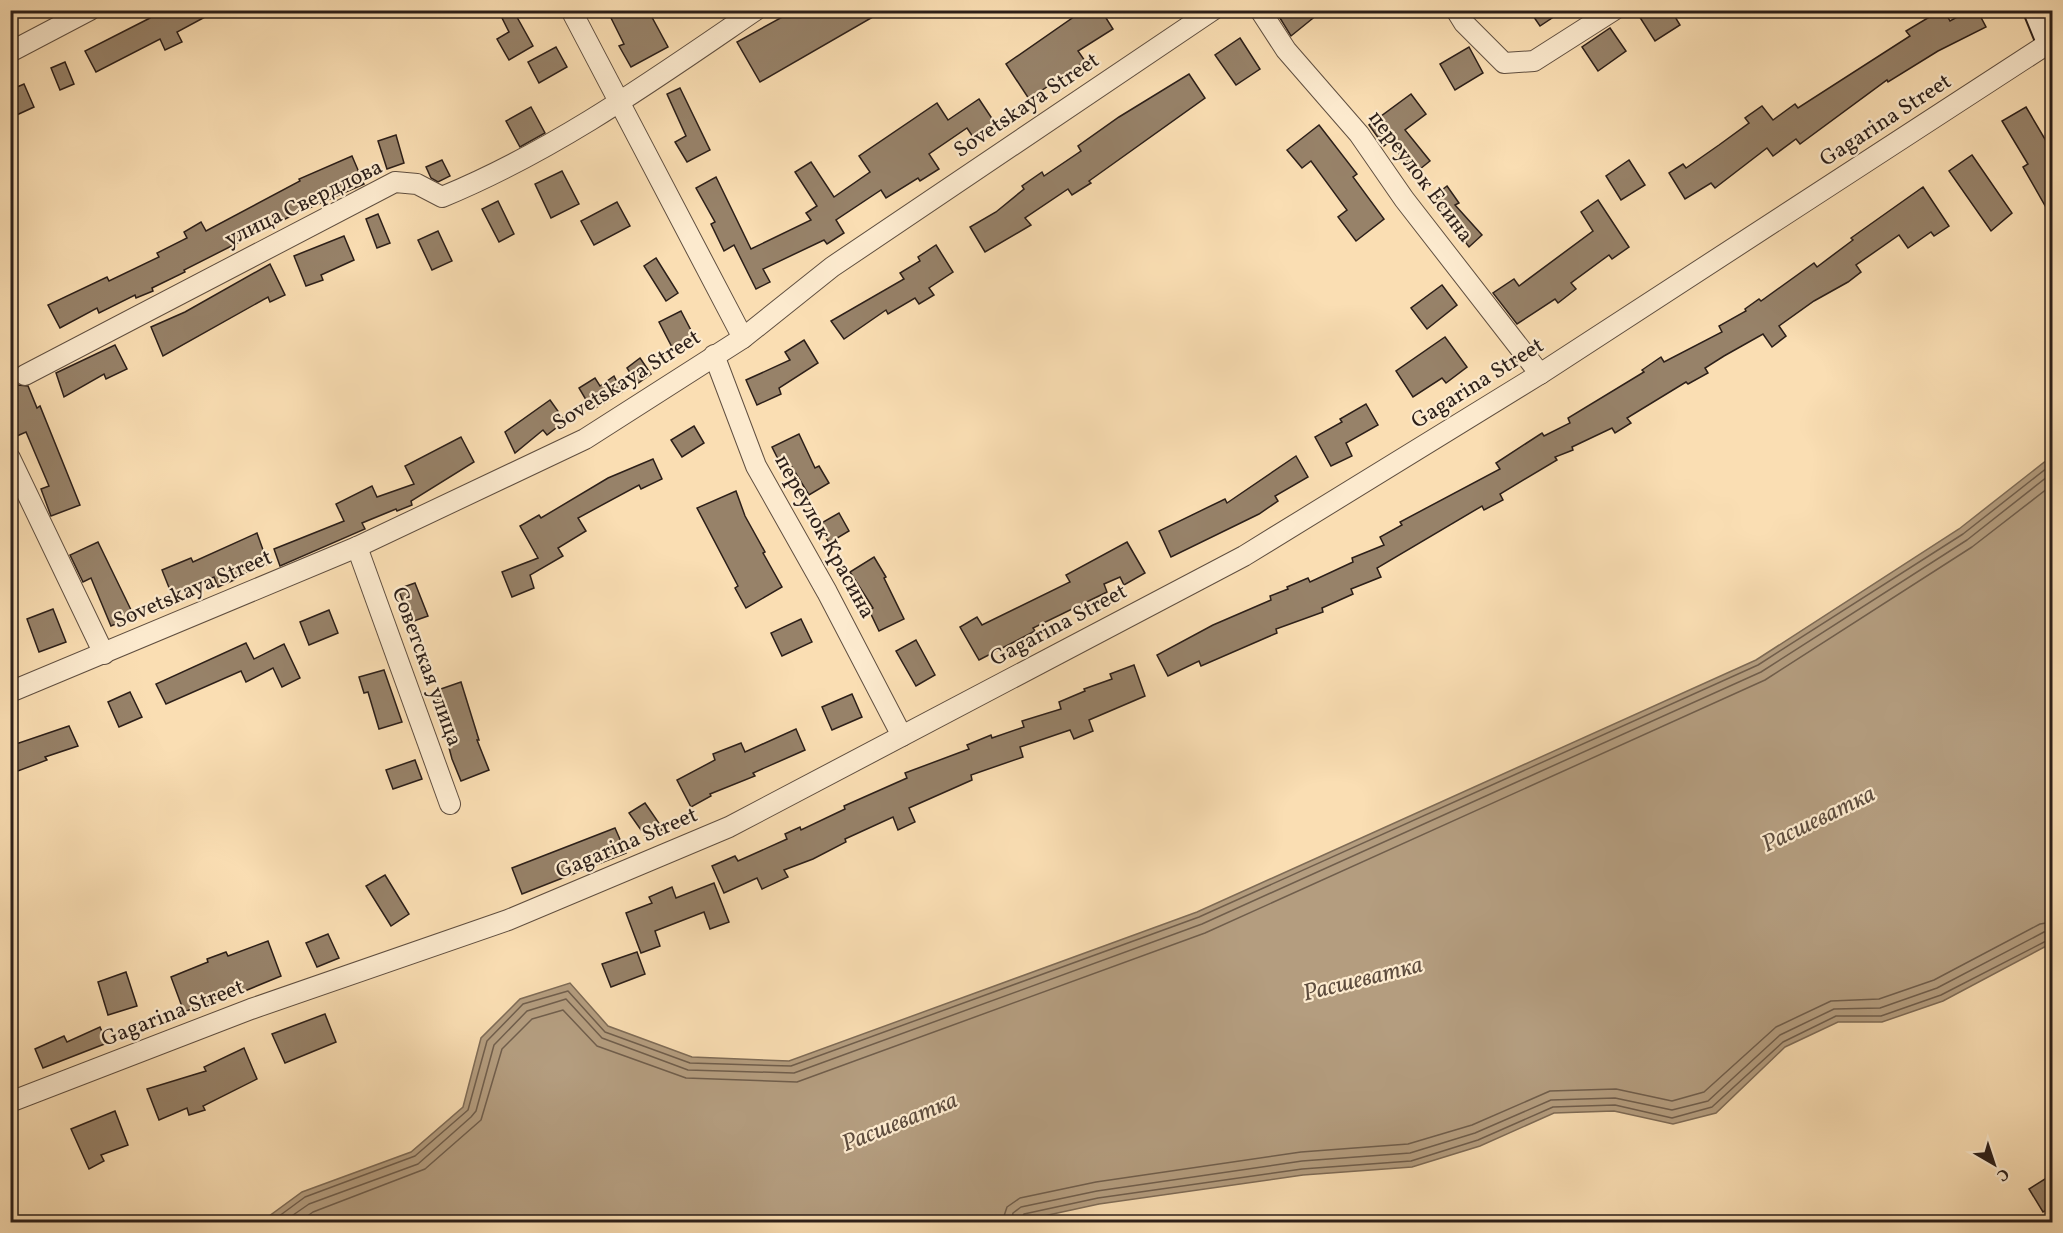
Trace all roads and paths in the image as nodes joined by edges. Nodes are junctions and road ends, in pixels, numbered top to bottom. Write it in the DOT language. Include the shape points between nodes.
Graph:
graph roads {
  1 [pos="90,10"];
  2 [pos="571,10"];
  3 [pos="756,10"];
  4 [pos="1213,10"];
  5 [pos="1260,10"];
  6 [pos="1456,10"];
  7 [pos="1614,10"];
  8 [pos="2038,10"];
  9 [pos="2052,42"];
  10 [pos="10,52"];
  11 [pos="619,104"];
  12 [pos="742,338"];
  13 [pos="714,355"];
  14 [pos="1540,374"];
  15 [pos="25,375"];
  16 [pos="10,458"];
  17 [pos="357,547"];
  18 [pos="104,654"];
  19 [pos="10,692"];
  20 [pos="902,736"];
  21 [pos="450,804"];
  22 [pos="10,1102"];
  1 -- 10 [label="street"];
  2 -- 11 [label="street"];
  3 -- 11 [label="street, улица Свердлова"];
  4 -- 12 [label="street, Sovetskaya Street" via="832,267"];
  5 -- 14 [label="street, переулок Есина" via="1286,50 1359,134 1404,199"];
  6 -- 7 [label="street" via="1504,63 1534,62"];
  8 -- 9 [label="main road"];
  9 -- 14 [label="street, Gagarina Street"];
  11 -- 12 [label="street"];
  11 -- 15 [label="street, улица Свердлова" via="498,174 442,197 417,184 395,182"];
  12 -- 13 [label="street, Sovetskaya Street"];
  13 -- 17 [label="street, Sovetskaya Street" via="585,439"];
  13 -- 20 [label="street, переулок Красина" via="756,466"];
  14 -- 20 [label="street, Gagarina Street" via="1244,556"];
  16 -- 18 [label="street"];
  17 -- 18 [label="street, Sovetskaya Street"];
  17 -- 21 [label="street, Советская улица"];
  18 -- 19 [label="street, Sovetskaya Street"];
  20 -- 22 [label="street, Gagarina Street" via="729,827 518,916 251,1009"];
}
